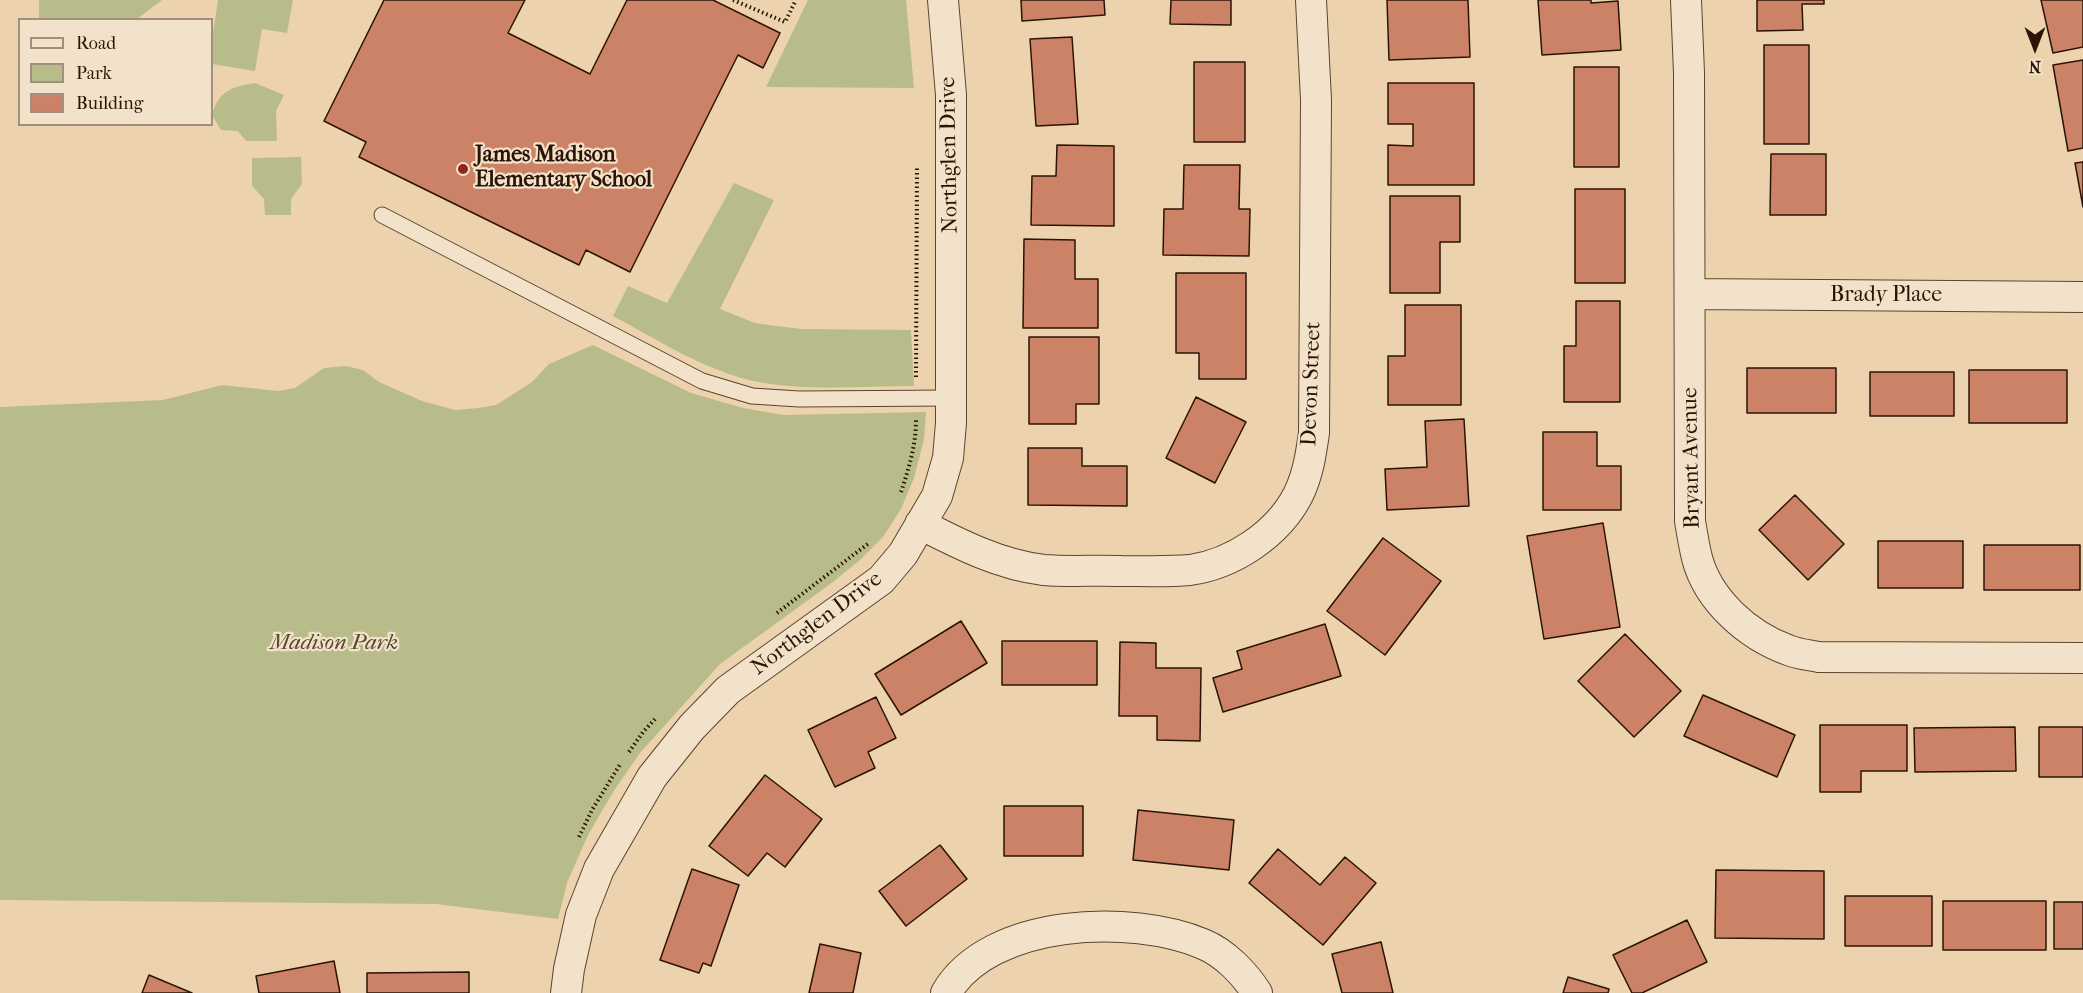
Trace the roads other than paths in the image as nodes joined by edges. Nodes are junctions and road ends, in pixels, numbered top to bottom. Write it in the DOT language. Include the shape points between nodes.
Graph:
graph roads {
  1 [pos="943,0"];
  2 [pos="1311,0"];
  3 [pos="1686,0"];
  4 [pos="382,215"];
  5 [pos="1690,294"];
  6 [pos="2083,297"];
  7 [pos="951,398"];
  8 [pos="920,524"];
  9 [pos="2083,658"];
  10 [pos="566,993"];
  11 [pos="946,993"];
  12 [pos="1257,993"];
  1 -- 7 [label="street, Northglen Drive" via="951,95"];
  2 -- 8 [label="street, Devon Street" via="1316,100 1314,433 1309,467 1298,495 1282,517 1258,542 1226,560 1191,570 1151,571 1043,570 1006,562"];
  3 -- 5 [label="street, Bryant Avenue"];
  4 -- 7 [label="lane" via="702,381 752,396"];
  5 -- 6 [label="street, Brady Place"];
  5 -- 9 [label="street, Bryant Avenue" via="1690,522 1697,560 1711,590 1730,613 1759,636 1788,651 1819,657"];
  7 -- 8 [label="street, Northglen Drive" via="948,458 937,496"];
  8 -- 10 [label="street, Northglen Drive" via="903,554 881,579 728,690 652,777 599,869 581,915"];
  11 -- 12 [label="street" via="975,961 1001,945 1034,934 1072,928 1142,928 1205,944 1228,960"];
}
